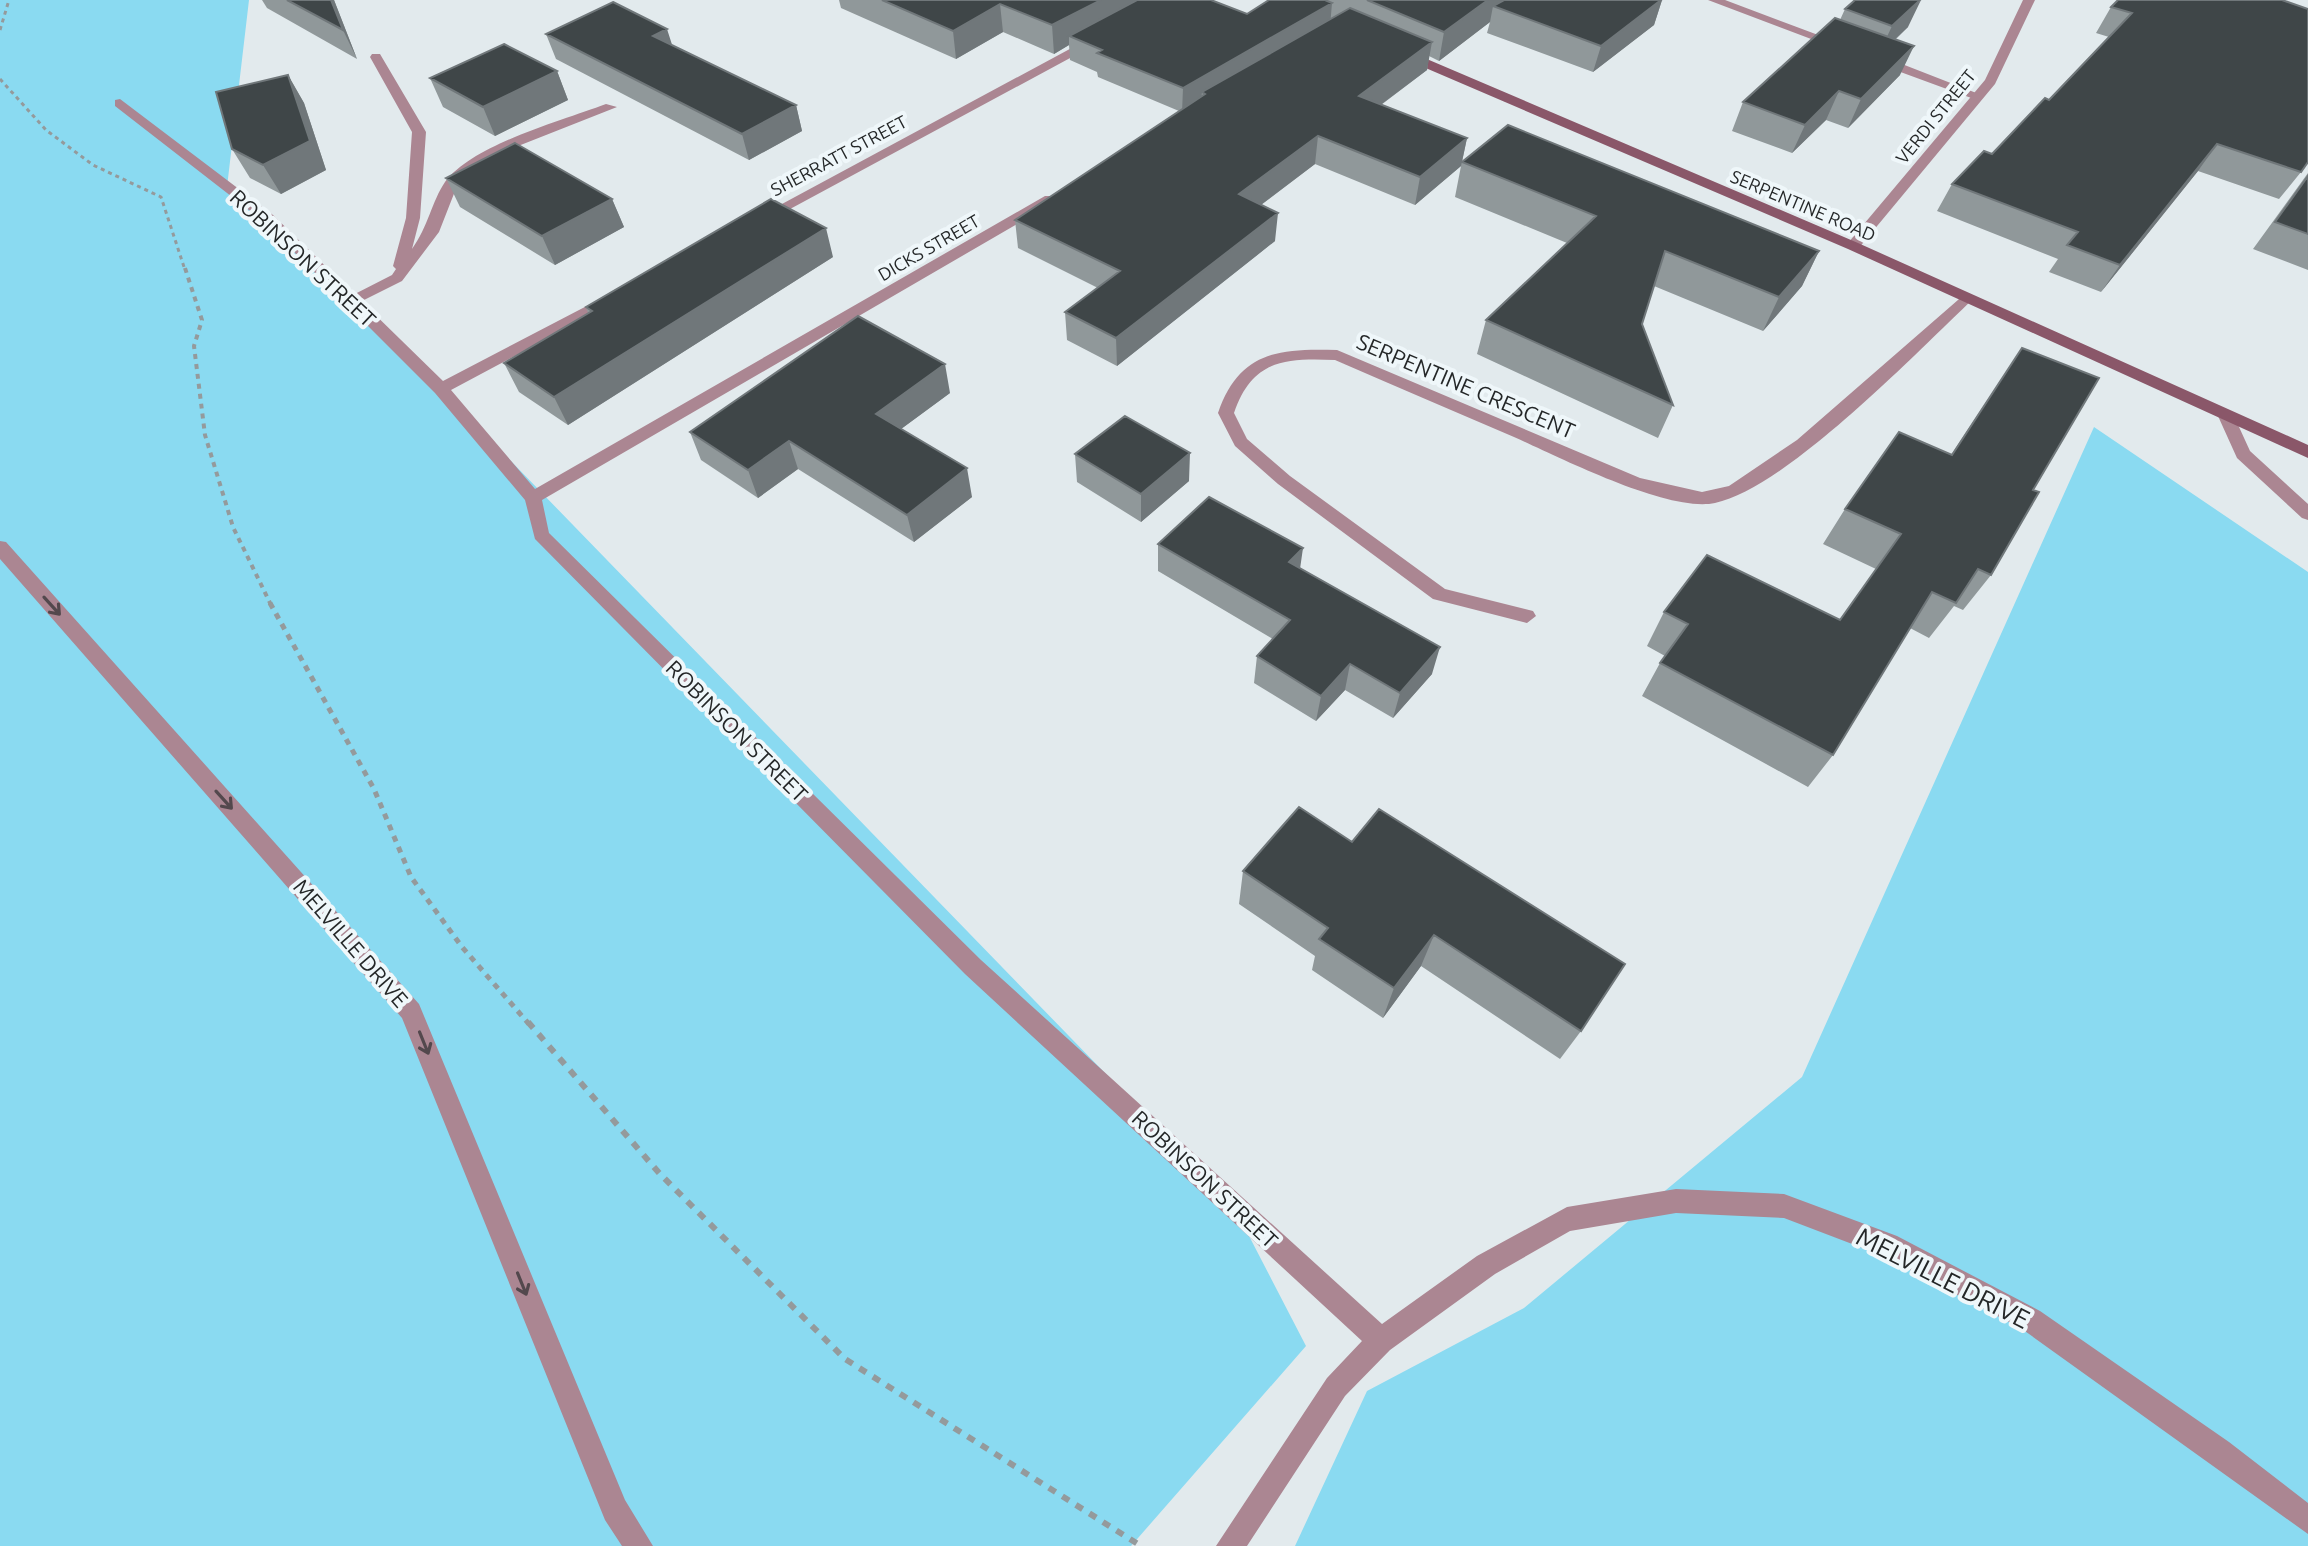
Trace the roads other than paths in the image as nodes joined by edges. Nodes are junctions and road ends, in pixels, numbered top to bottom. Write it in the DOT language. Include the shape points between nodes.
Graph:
graph roads {
  1 [pos="1714,0"];
  2 [pos="2029,0"];
  3 [pos="1100,37"];
  4 [pos="1388,47"];
  5 [pos="1846,48"];
  6 [pos="1861,53"];
  7 [pos="376,57"];
  8 [pos="1978,96"];
  9 [pos="120,103"];
  10 [pos="611,107"];
  11 [pos="1069,188"];
  12 [pos="749,225"];
  13 [pos="1853,246"];
  14 [pos="397,278"];
  15 [pos="623,292"];
  16 [pos="1966,298"];
  17 [pos="352,301"];
  18 [pos="441,389"];
  19 [pos="2226,416"];
  20 [pos="2308,452"];
  21 [pos="533,498"];
  22 [pos="2308,514"];
  23 [pos="0,547"];
  24 [pos="1527,616"];
  25 [pos="1381,1341"];
  26 [pos="2308,1520"];
  27 [pos="639,1546"];
  28 [pos="1230,1546"];
  1 -- 5 [label="street"];
  2 -- 8 [label="street, VERDI STREET" via="1991,81"];
  3 -- 12 [label="street, SHERRATT STREET"];
  4 -- 13 [label="street, SERPENTINE ROAD"];
  6 -- 8 [label="street"];
  7 -- 14 [label="street" via="419,132 413,218"];
  8 -- 13 [label="street, VERDI STREET"];
  9 -- 17 [label="street, ROBINSON STREET" via="268,218"];
  10 -- 14 [label="street" via="493,151 451,184 432,232"];
  11 -- 21 [label="street, DICKS STREET"];
  13 -- 16 [label="street, SERPENTINE ROAD"];
  14 -- 17 [label="street"];
  15 -- 18 [label="street"];
  16 -- 19 [label="street, SERPENTINE ROAD"];
  16 -- 24 [label="street, SERPENTINE CRESCENT" via="1854,401 1751,482 1714,498 1634,482 1337,355 1292,352 1257,365 1231,390 1226,413 1241,442 1284,480 1439,594"];
  17 -- 18 [label="street, ROBINSON STREET"];
  18 -- 21 [label="street, ROBINSON STREET"];
  19 -- 20 [label="street, SERPENTINE ROAD"];
  19 -- 22 [label="street" via="2243,454"];
  21 -- 25 [label="street, ROBINSON STREET" via="541,535 951,945"];
  23 -- 27 [label="street, MELVILLE DRIVE, one-way" via="411,1011 615,1510"];
  25 -- 26 [label="street, MELVILLE DRIVE" via="1486,1265 1567,1219 1676,1201 1784,1206 1888,1245 2031,1320"];
  25 -- 28 [label="street, MELVILLE DRIVE" via="1336,1387"];
}
